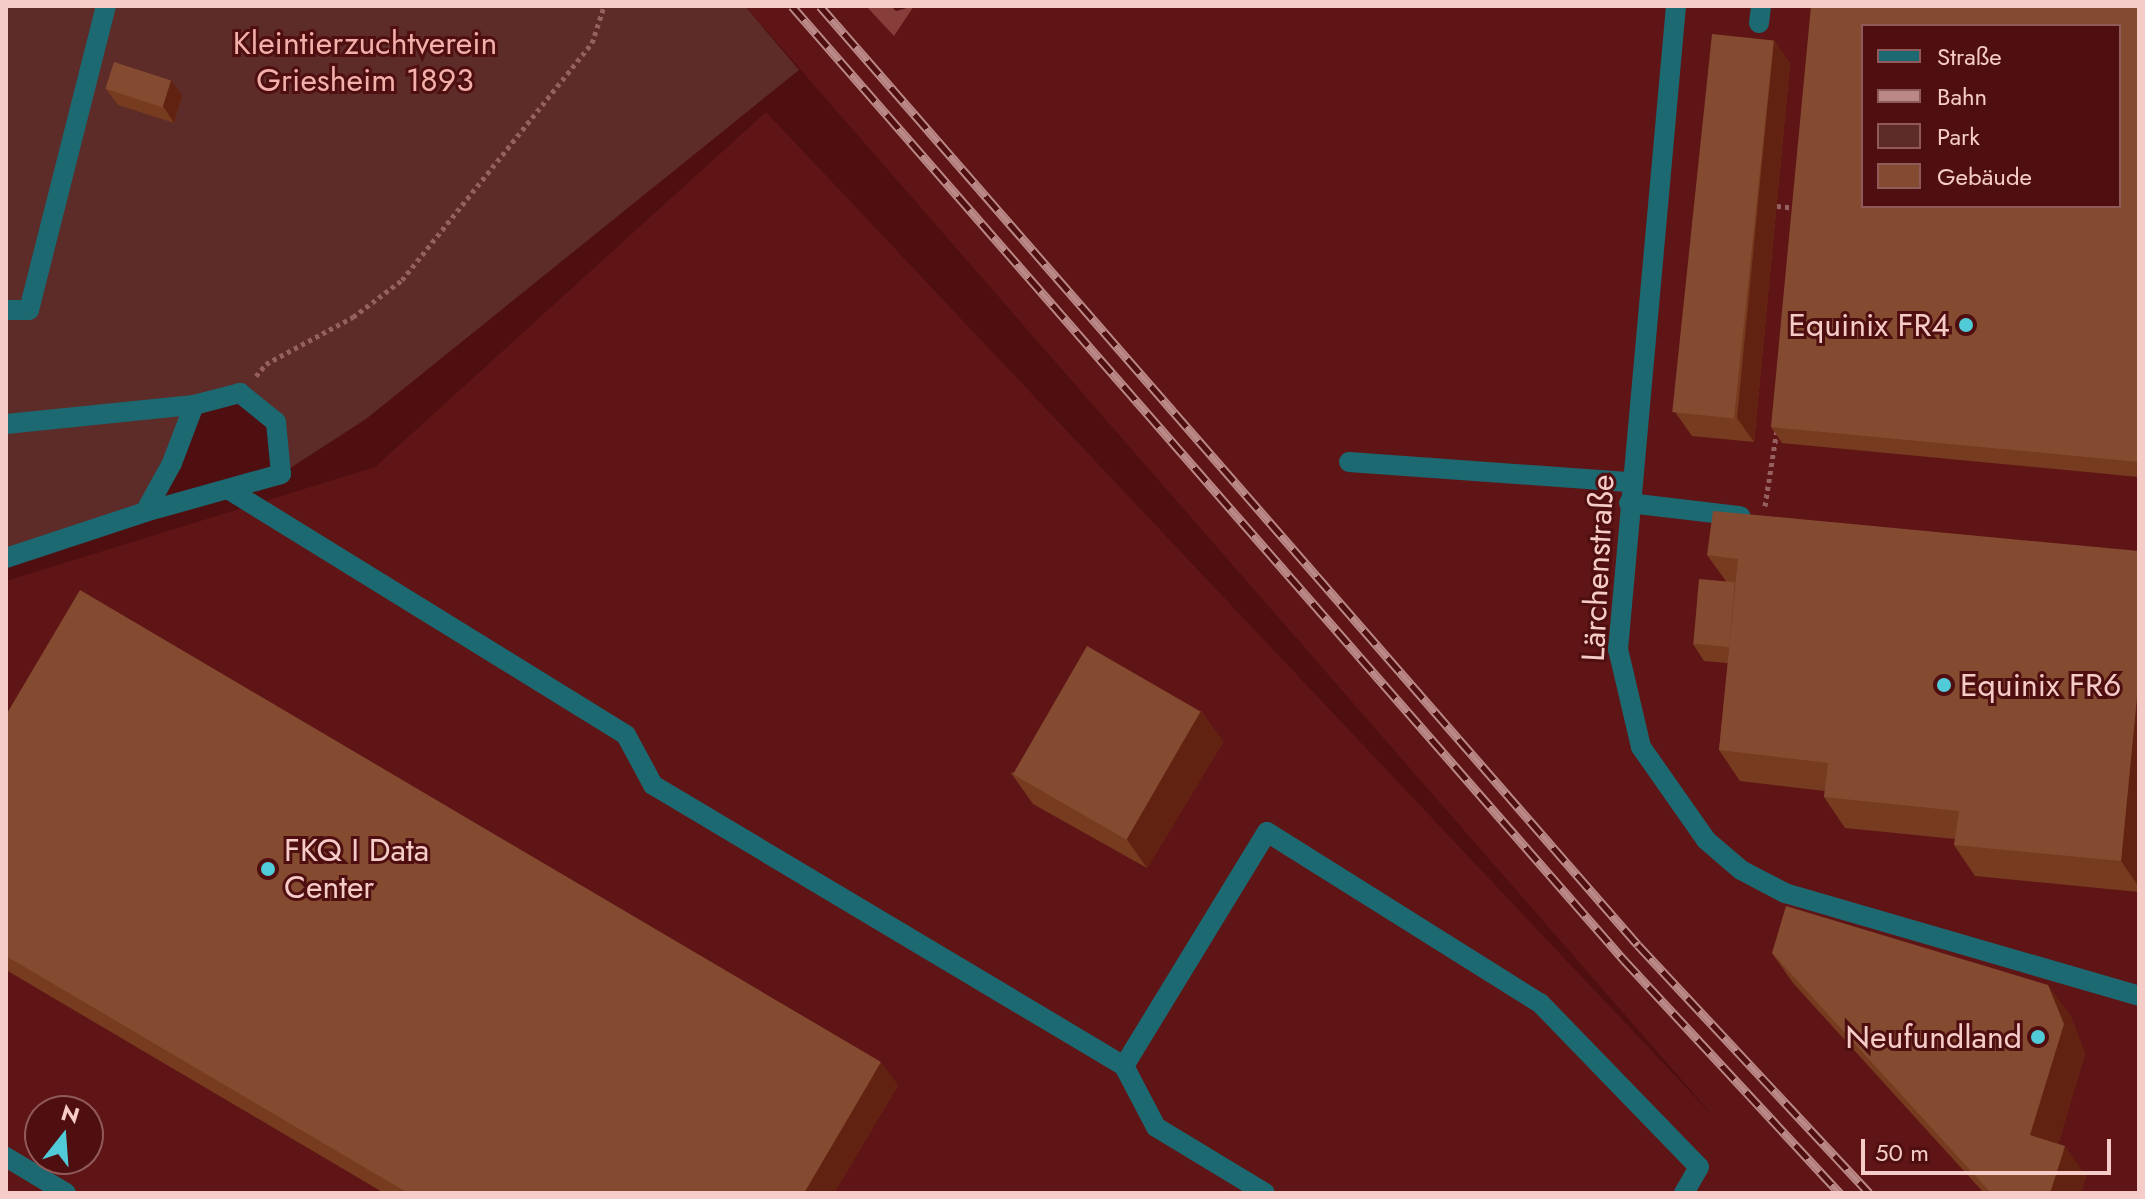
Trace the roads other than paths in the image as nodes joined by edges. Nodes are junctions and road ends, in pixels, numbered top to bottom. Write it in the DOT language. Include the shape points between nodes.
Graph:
graph roads {
  1 [pos="106,6"];
  2 [pos="1676,6"];
  3 [pos="6,310"];
  4 [pos="194,405"];
  5 [pos="6,424"];
  6 [pos="1349,462"];
  7 [pos="1631,482"];
  8 [pos="231,491"];
  9 [pos="1629,503"];
  10 [pos="145,512"];
  11 [pos="1766,518"];
  12 [pos="6,558"];
  13 [pos="2139,996"];
  14 [pos="1124,1066"];
  15 [pos="6,1157"];
  16 [pos="66,1193"];
  17 [pos="1265,1193"];
  18 [pos="1684,1193"];
  1 -- 3 [label="street" via="29,310"];
  2 -- 7 [label="street, Lärchenstraße"];
  4 -- 5 [label="street"];
  4 -- 8 [label="street" via="240,393 276,422 281,474"];
  4 -- 10 [label="street" via="172,463"];
  6 -- 7 [label="street"];
  7 -- 9 [label="street, Lärchenstraße"];
  8 -- 10 [label="street"];
  8 -- 14 [label="street" via="626,735 653,785"];
  9 -- 11 [label="street"];
  9 -- 13 [label="street, Lärchenstraße" via="1618,649 1626,699 1641,747 1706,840 1741,870 1832,910"];
  10 -- 12 [label="street"];
  14 -- 17 [label="street" via="1156,1127"];
  14 -- 18 [label="street" via="1267,832 1540,1003 1699,1167"];
  15 -- 16 [label="street"];
}
